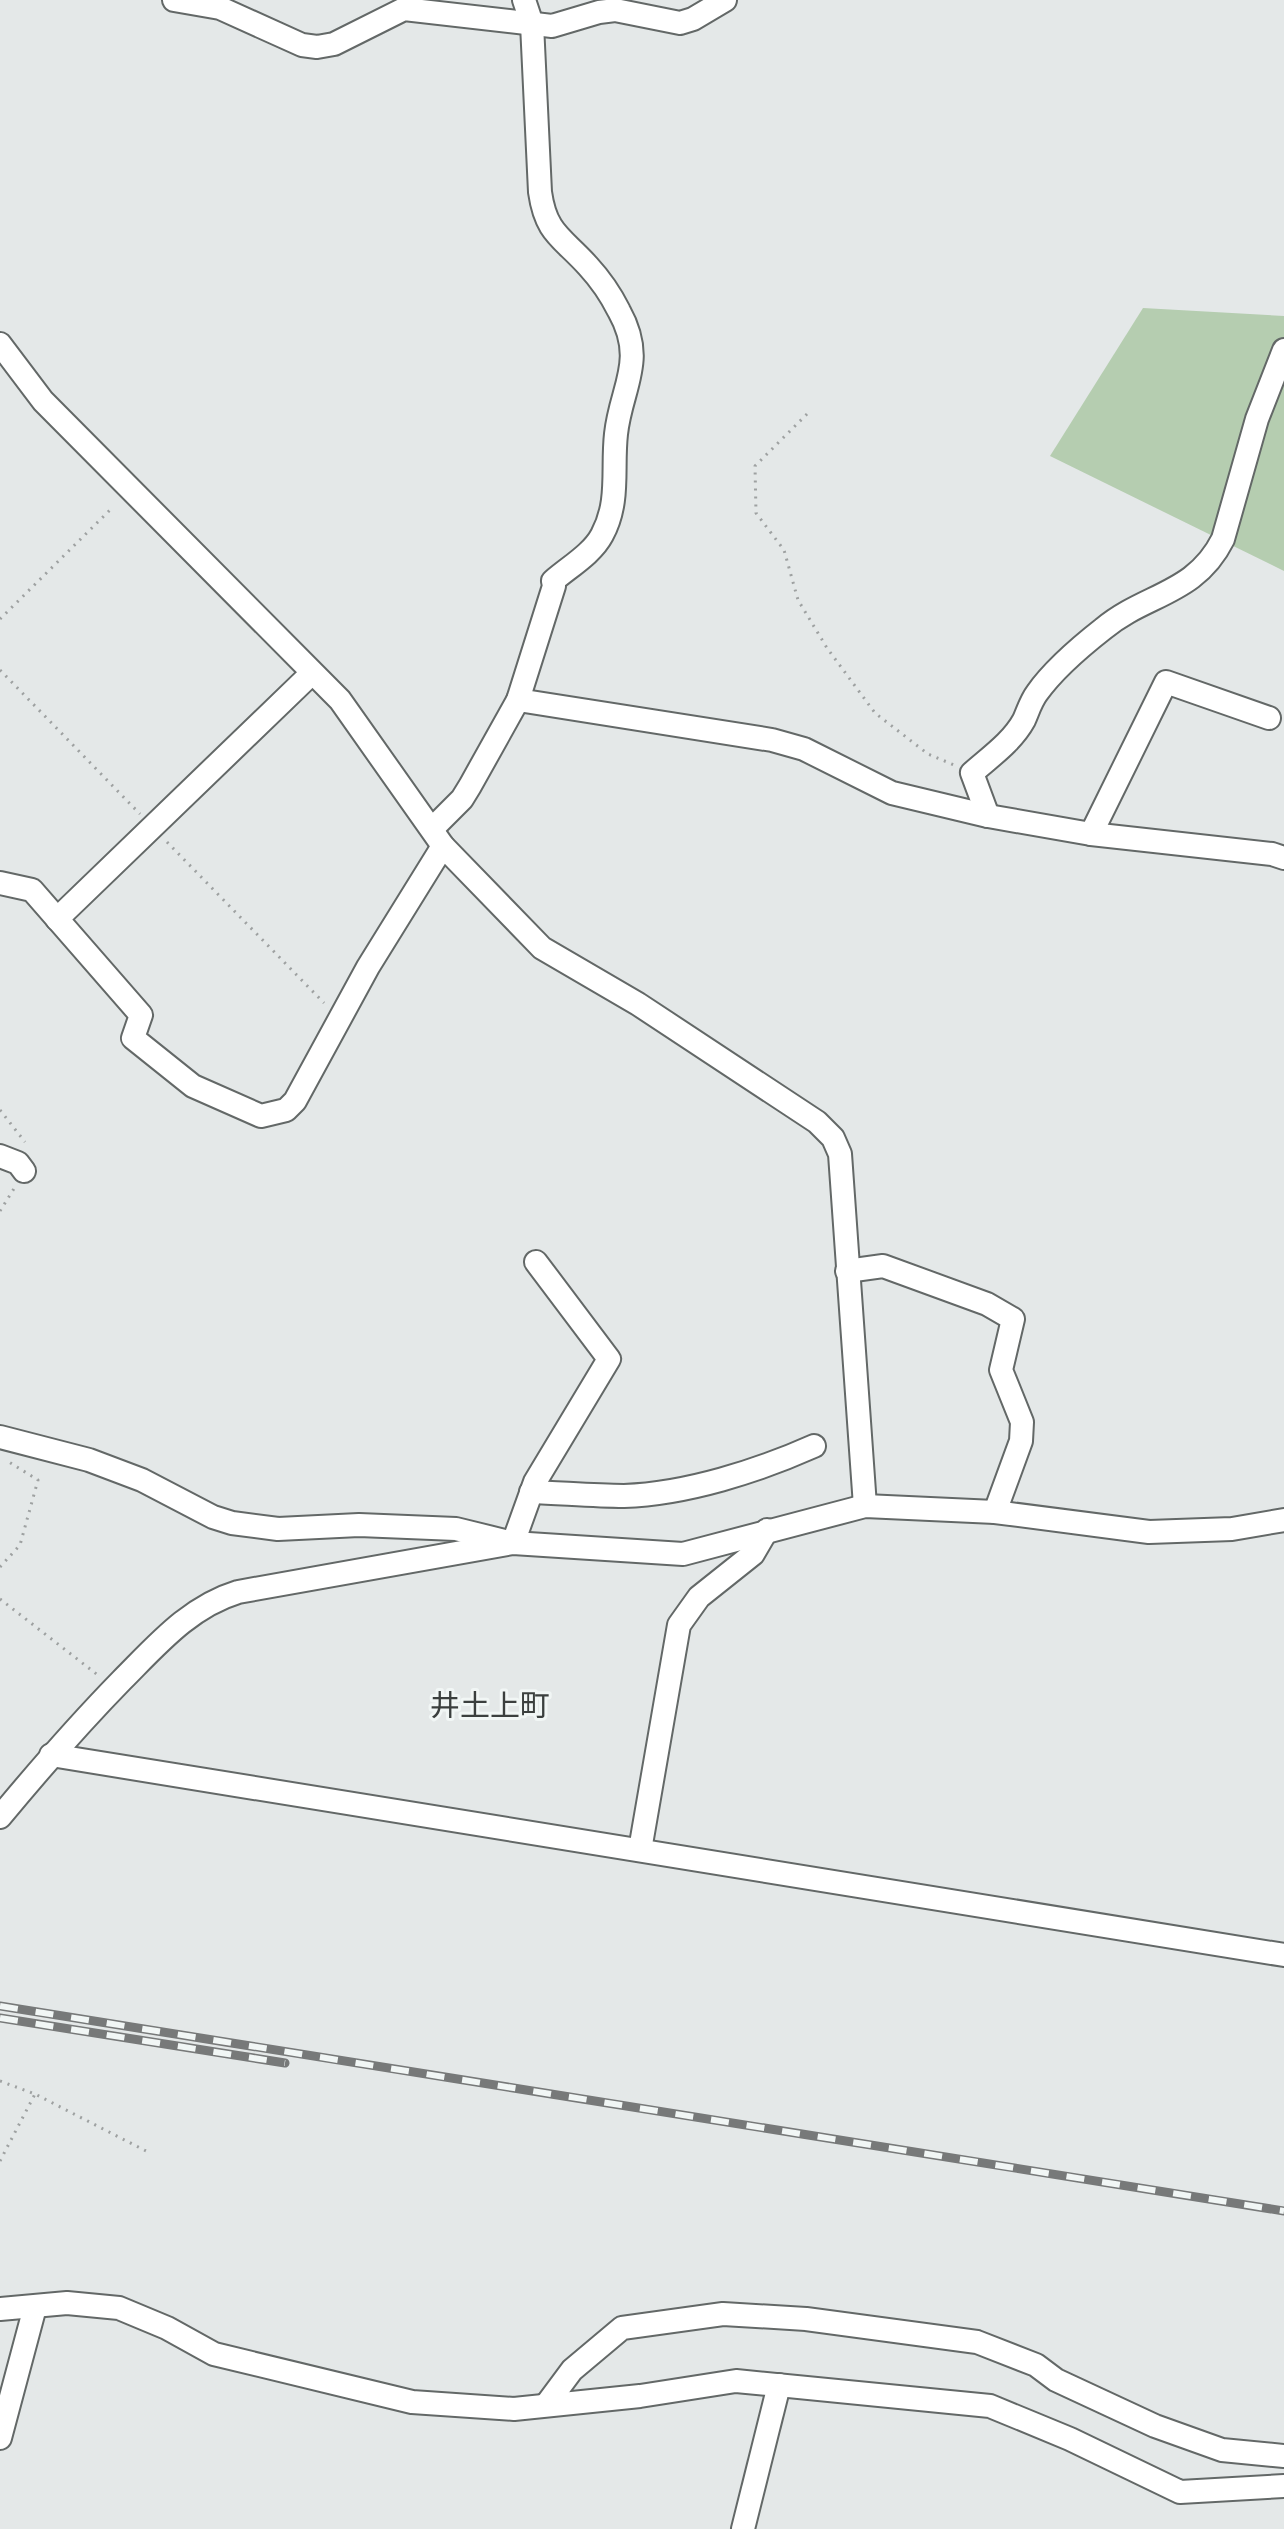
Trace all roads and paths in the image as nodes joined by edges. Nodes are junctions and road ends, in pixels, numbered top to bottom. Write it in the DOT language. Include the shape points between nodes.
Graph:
graph roads {
  1 [pos="174,0"];
  2 [pos="524,0"];
  3 [pos="725,0"];
  4 [pos="532,24"];
  5 [pos="0,344"];
  6 [pos="1284,350"];
  7 [pos="807,414"];
  8 [pos="112,508"];
  9 [pos="0,619"];
  10 [pos="0,670"];
  11 [pos="312,673"];
  12 [pos="518,700"];
  13 [pos="1269,718"];
  14 [pos="972,773"];
  15 [pos="142,816"];
  16 [pos="988,816"];
  17 [pos="1091,834"];
  18 [pos="438,837"];
  19 [pos="164,839"];
  20 [pos="1284,858"];
  21 [pos="0,883"];
  22 [pos="57,919"];
  23 [pos="340,1019"];
  24 [pos="0,1156"];
  25 [pos="24,1171"];
  26 [pos="536,1262"];
  27 [pos="847,1271"];
  28 [pos="0,1437"];
  29 [pos="814,1446"];
  30 [pos="0,1457"];
  31 [pos="531,1492"];
  32 [pos="865,1506"];
  33 [pos="995,1512"];
  34 [pos="1281,1523"];
  35 [pos="767,1530"];
  36 [pos="513,1543"];
  37 [pos="0,1567"];
  38 [pos="0,1599"];
  39 [pos="115,1688"];
  40 [pos="51,1755"];
  41 [pos="0,1817"];
  42 [pos="640,1850"];
  43 [pos="1284,1955"];
  44 [pos="0,2081"];
  45 [pos="35,2094"];
  46 [pos="148,2152"];
  47 [pos="0,2161"];
  48 [pos="35,2307"];
  49 [pos="0,2309"];
  50 [pos="779,2385"];
  51 [pos="546,2405"];
  52 [pos="0,2438"];
  53 [pos="1284,2456"];
  54 [pos="1284,2486"];
  55 [pos="743,2529"];
  1 -- 4 [label="street" via="220,8 317,47 334,44 404,9"];
  2 -- 4 [label="street"];
  3 -- 4 [label="street" via="680,23 615,10 552,26"];
  4 -- 12 [label="street" via="543,213 621,314 632,369 616,434 616,479 608,523 598,542 553,581"];
  5 -- 11 [label="street" via="43,401"];
  6 -- 14 [label="street" via="1257,419 1223,539 1207,566 1104,627 1041,687 1009,740"];
  7 -- 14 [label="path" via="755,466 756,513 784,550 798,600 875,713 928,754"];
  8 -- 9 [label="path"];
  10 -- 15 [label="path"];
  11 -- 18 [label="street" via="340,700"];
  11 -- 22 [label="street"];
  12 -- 16 [label="street" via="772,740 804,749 892,793"];
  12 -- 18 [label="street"];
  13 -- 17 [label="street" via="1166,682"];
  14 -- 16 [label="street"];
  16 -- 17 [label="street"];
  17 -- 20 [label="street"];
  18 -- 23 [label="street"];
  18 -- 27 [label="street" via="542,948 650,1012 817,1122 833,1138 840,1154"];
  19 -- 23 [label="path"];
  21 -- 22 [label="street" via="32,890"];
  22 -- 23 [label="street" via="141,1015 133,1038 193,1086 261,1116 286,1110 295,1101"];
  24 -- 25 [label="street"];
  26 -- 31 [label="street" via="609,1359"];
  27 -- 32 [label="street"];
  27 -- 33 [label="street" via="883,1266 987,1304 1013,1319 1001,1370 1022,1432"];
  28 -- 36 [label="street" via="89,1460 232,1523 278,1529 456,1529"];
  29 -- 31 [label="street" via="685,1489 625,1496"];
  30 -- 37 [label="path" via="38,1480 20,1545"];
  31 -- 36 [label="street"];
  32 -- 33 [label="street"];
  32 -- 35 [label="street"];
  33 -- 34 [label="street" via="1149,1532"];
  35 -- 36 [label="street" via="683,1554"];
  35 -- 42 [label="street" via="753,1554 699,1597 679,1625"];
  36 -- 39 [label="street" via="220,1597 179,1623"];
  38 -- 39 [label="path"];
  39 -- 40 [label="street"];
  40 -- 41 [label="street"];
  40 -- 42 [label="street"];
  42 -- 43 [label="street"];
  44 -- 45 [label="path"];
  45 -- 46 [label="path"];
  45 -- 47 [label="path"];
  48 -- 49 [label="street"];
  48 -- 51 [label="street" via="67,2303 119,2308 214,2354 412,2402 514,2409"];
  48 -- 52 [label="street"];
  50 -- 51 [label="street" via="736,2381"];
  50 -- 54 [label="street" via="990,2406 1180,2492"];
  50 -- 55 [label="street"];
  51 -- 53 [label="street" via="572,2370 622,2328 723,2314 806,2319 977,2342 1036,2365 1056,2380 1155,2426 1222,2450"];
}
